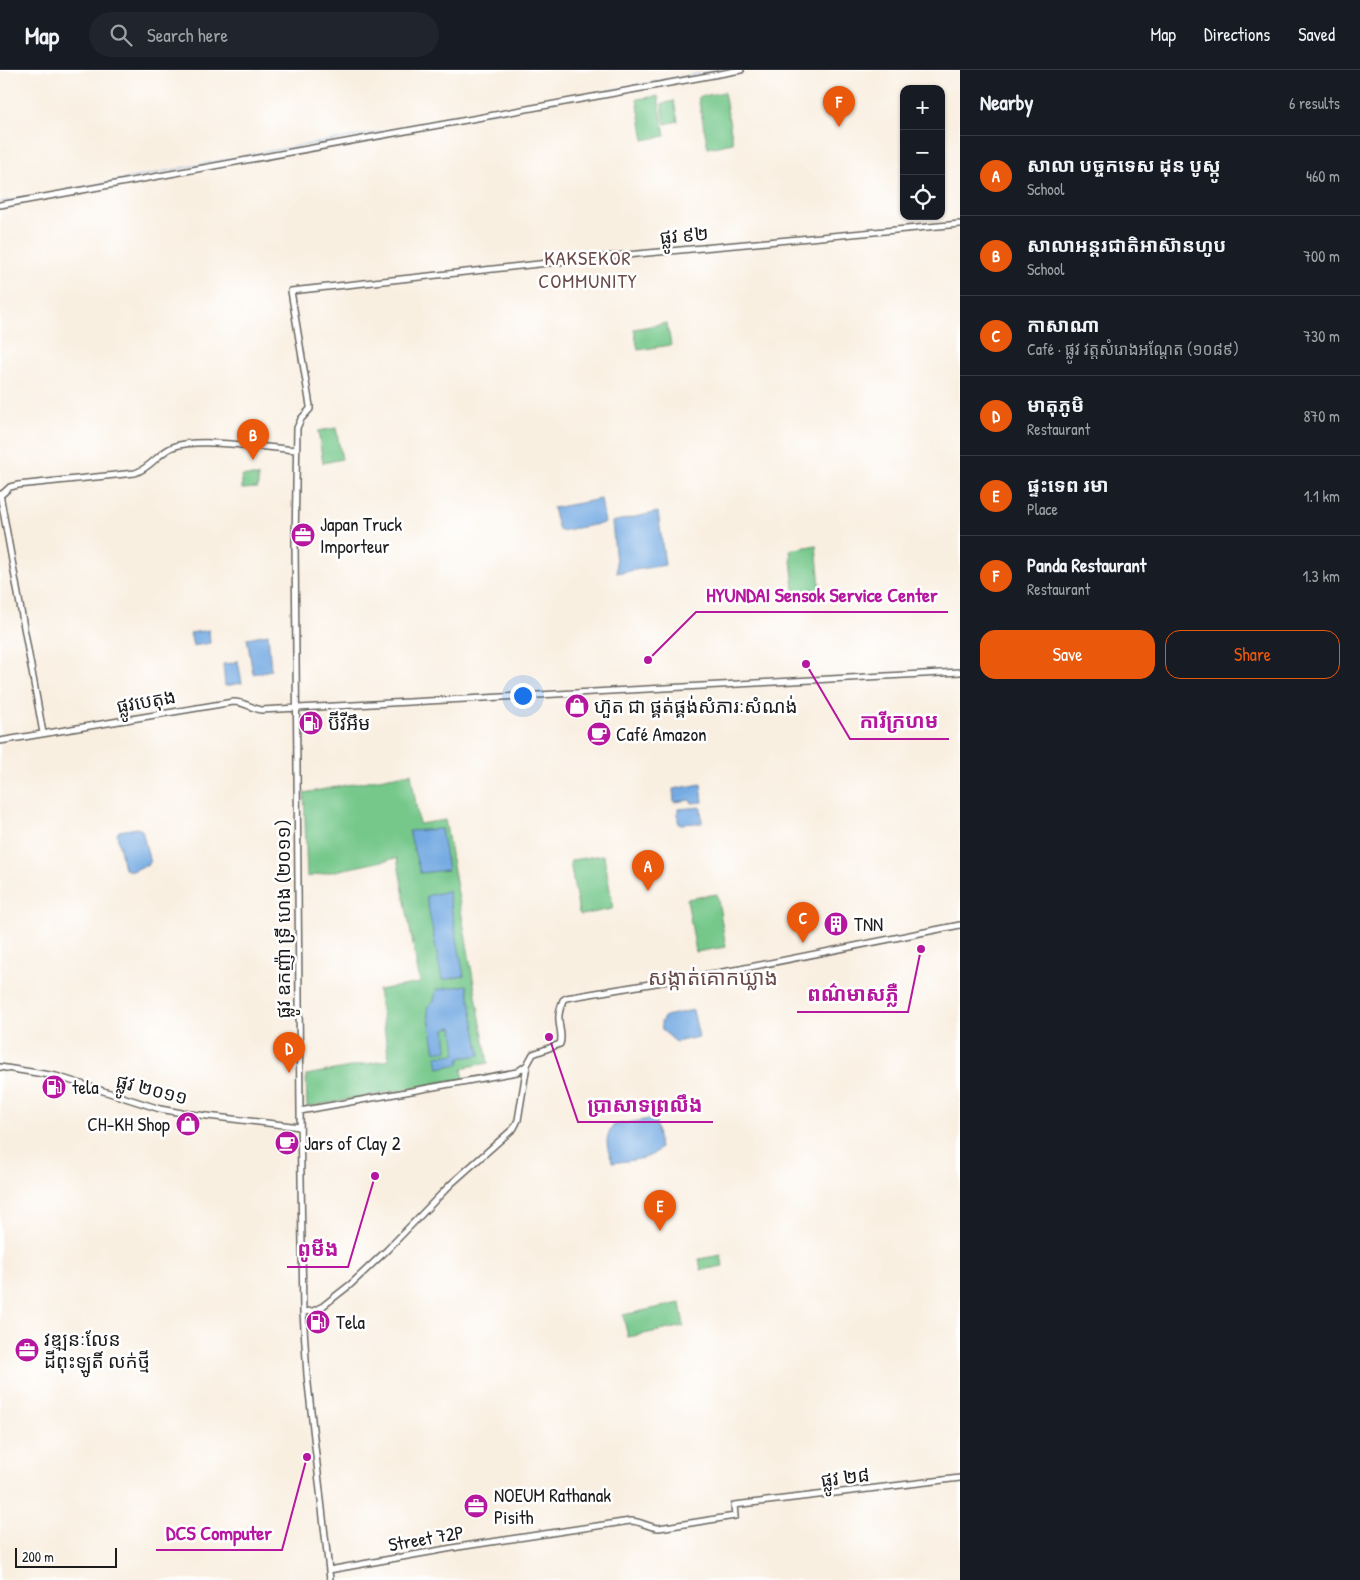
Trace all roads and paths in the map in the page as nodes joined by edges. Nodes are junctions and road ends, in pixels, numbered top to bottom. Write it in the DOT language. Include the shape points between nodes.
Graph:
graph roads {
  1 [pos="742,70"];
  2 [pos="0,205"];
  3 [pos="960,224"];
  4 [pos="291,292"];
  5 [pos="296,450"];
  6 [pos="0,495"];
  7 [pos="960,672"];
  8 [pos="296,709"];
  9 [pos="43,734"];
  10 [pos="0,741"];
  11 [pos="960,925"];
  12 [pos="527,1065"];
  13 [pos="0,1066"];
  14 [pos="300,1111"];
  15 [pos="300,1127"];
  16 [pos="303,1312"];
  17 [pos="960,1478"];
  18 [pos="736,1516"];
  19 [pos="329,1570"];
  20 [pos="330,1580"];
  1 -- 2 [label="main road"];
  3 -- 4 [label="main road, ផ្លូវ ៩២" via="584,259"];
  4 -- 5 [label="main road, ផ្លូវ ឧកញ៉ា ទ្រី ហេង (២០១១)" via="310,406 298,423"];
  5 -- 6 [label="main road" via="208,443 180,445 135,473 18,485"];
  5 -- 8 [label="main road, ផ្លូវ ឧកញ៉ា ទ្រី ហេង (២០១១)"];
  6 -- 9 [label="main road"];
  7 -- 8 [label="main road, ផ្លូវបេតុង"];
  8 -- 9 [label="main road, ផ្លូវបេតុង" via="261,710 243,702 233,702"];
  8 -- 14 [label="main road, ផ្លូវ ឧកញ៉ា ទ្រី ហេង (២០១១)"];
  9 -- 10 [label="main road, ផ្លូវបេតុង"];
  11 -- 12 [label="main road" via="747,968 566,998 559,1011 560,1044 533,1054"];
  12 -- 14 [label="main road" via="517,1072"];
  12 -- 16 [label="main road" via="514,1128 448,1186 351,1284 323,1306"];
  13 -- 15 [label="main road, ផ្លូវ ២០១១" via="56,1076 160,1109"];
  14 -- 15 [label="main road, ផ្លូវ ឧកញ៉ា ទ្រី ហេង (២០១១)"];
  15 -- 16 [label="main road, ផ្លូវ ឧកញ៉ា ទ្រី ហេង (២០១១)"];
  16 -- 19 [label="main road, ផ្លូវ ឧកញ៉ា ទ្រី ហេង (២០១១)"];
  17 -- 18 [label="main road, ផ្លូវ ២៨" via="734,1505"];
  18 -- 19 [label="main road, Street 72P" via="659,1528 630,1521"];
  19 -- 20 [label="main road, ផ្លូវ ឧកញ៉ា ទ្រី ហេង (២០១១)"];
}
